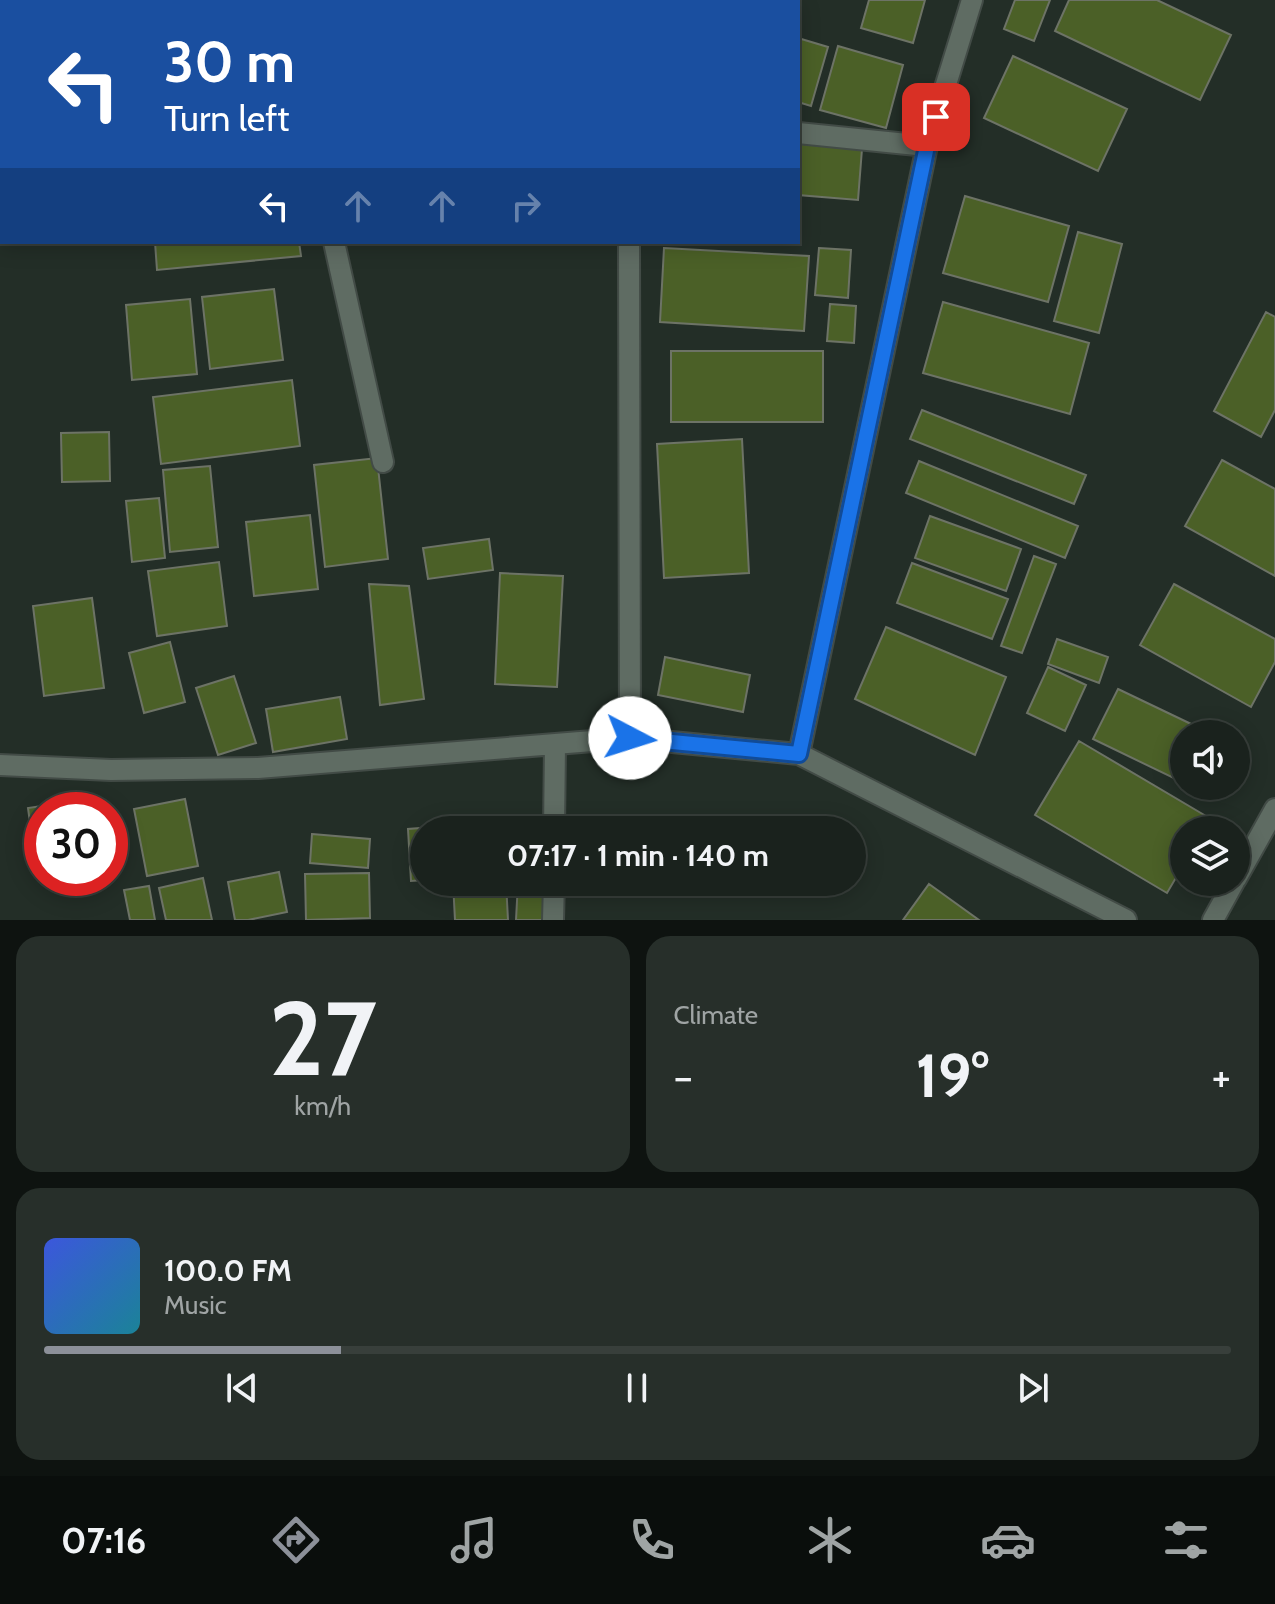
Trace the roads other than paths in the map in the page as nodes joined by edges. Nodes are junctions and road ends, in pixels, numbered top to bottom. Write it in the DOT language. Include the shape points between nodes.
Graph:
graph roads {
  1 [pos="972,0"];
  2 [pos="800,133"];
  3 [pos="927,146"];
  4 [pos="334,244"];
  5 [pos="629,244"];
  6 [pos="383,462"];
  7 [pos="630,738"];
  8 [pos="555,745"];
  9 [pos="799,754"];
  10 [pos="0,765"];
  11 [pos="1275,809"];
  12 [pos="554,816"];
  13 [pos="1250,853"];
  14 [pos="554,896"];
  15 [pos="1226,896"];
  16 [pos="553,920"];
  17 [pos="1126,920"];
  18 [pos="1213,920"];
  1 -- 3 [label="street"];
  2 -- 3 [label="street"];
  3 -- 9 [label="street"];
  4 -- 6 [label="street"];
  5 -- 7 [label="street"];
  7 -- 8 [label="street"];
  7 -- 9 [label="street"];
  8 -- 10 [label="street" via="258,768"];
  8 -- 12 [label="street"];
  9 -- 17 [label="street"];
  11 -- 13 [label="street"];
  14 -- 16 [label="street"];
  15 -- 18 [label="street"];
}
